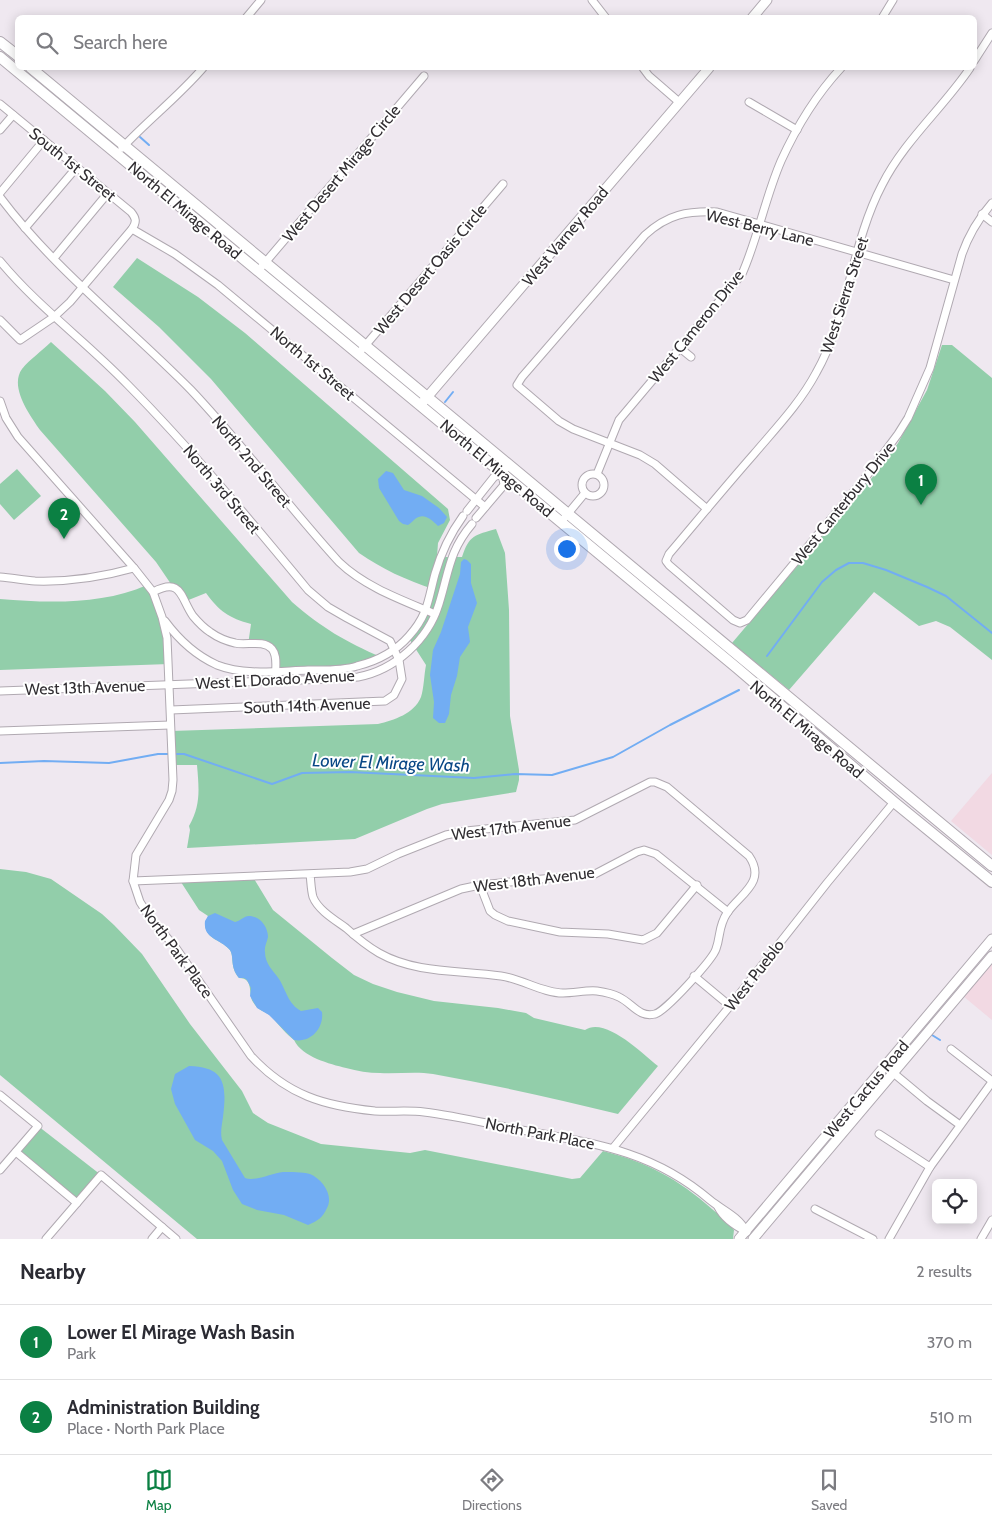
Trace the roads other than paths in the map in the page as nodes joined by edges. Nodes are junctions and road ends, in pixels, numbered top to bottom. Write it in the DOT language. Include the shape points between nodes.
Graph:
graph roads {
  1 [pos="261,0"];
  2 [pos="592,0"];
  3 [pos="767,0"];
  4 [pos="893,0"];
  5 [pos="248,15"];
  6 [pos="604,15"];
  7 [pos="754,15"];
  8 [pos="884,15"];
  9 [pos="992,33"];
  10 [pos="0,42"];
  11 [pos="15,54"];
  12 [pos="977,56"];
  13 [pos="0,57"];
  14 [pos="15,69"];
  15 [pos="16,70"];
  16 [pos="33,70"];
  17 [pos="201,70"];
  18 [pos="644,70"];
  19 [pos="707,70"];
  20 [pos="839,70"];
  21 [pos="969,70"];
  22 [pos="424,76"];
  23 [pos="679,102"];
  24 [pos="749,102"];
  25 [pos="0,104"];
  26 [pos="13,115"];
  27 [pos="0,130"];
  28 [pos="797,130"];
  29 [pos="44,140"];
  30 [pos="125,146"];
  31 [pos="117,154"];
  32 [pos="77,167"];
  33 [pos="502,184"];
  34 [pos="0,193"];
  35 [pos="108,193"];
  36 [pos="0,197"];
  37 [pos="992,203"];
  38 [pos="982,214"];
  39 [pos="992,222"];
  40 [pos="759,225"];
  41 [pos="25,228"];
  42 [pos="132,229"];
  43 [pos="857,252"];
  44 [pos="54,258"];
  45 [pos="0,261"];
  46 [pos="262,267"];
  47 [pos="954,280"];
  48 [pos="84,286"];
  49 [pos="54,316"];
  50 [pos="0,320"];
  51 [pos="680,348"];
  52 [pos="362,350"];
  53 [pos="691,357"];
  54 [pos="428,397"];
  55 [pos="0,401"];
  56 [pos="420,405"];
  57 [pos="608,443"];
  58 [pos="509,464"];
  59 [pos="502,473"];
  60 [pos="597,474"];
  61 [pos="585,493"];
  62 [pos="476,498"];
  63 [pos="485,507"];
  64 [pos="707,509"];
  65 [pos="568,513"];
  66 [pos="560,522"];
  67 [pos="666,560"];
  68 [pos="134,568"];
  69 [pos="0,577"];
  70 [pos="153,592"];
  71 [pos="426,610"];
  72 [pos="435,614"];
  73 [pos="162,617"];
  74 [pos="394,651"];
  75 [pos="399,660"];
  76 [pos="275,671"];
  77 [pos="277,680"];
  78 [pos="170,684"];
  79 [pos="0,691"];
  80 [pos="171,710"];
  81 [pos="170,725"];
  82 [pos="0,731"];
  83 [pos="894,802"];
  84 [pos="992,866"];
  85 [pos="310,874"];
  86 [pos="132,881"];
  87 [pos="992,882"];
  88 [pos="480,885"];
  89 [pos="697,886"];
  90 [pos="728,912"];
  91 [pos="353,934"];
  92 [pos="992,939"];
  93 [pos="992,956"];
  94 [pos="694,976"];
  95 [pos="730,1006"];
  96 [pos="951,1049"];
  97 [pos="885,1066"];
  98 [pos="894,1073"];
  99 [pos="992,1082"];
  100 [pos="0,1095"];
  101 [pos="960,1125"];
  102 [pos="879,1134"];
  103 [pos="613,1148"];
  104 [pos="16,1152"];
  105 [pos="930,1167"];
  106 [pos="0,1170"];
  107 [pos="77,1203"];
  108 [pos="815,1209"];
  109 [pos="992,1220"];
  110 [pos="162,1227"];
  111 [pos="746,1231"];
  112 [pos="754,1238"];
  113 [pos="46,1239"];
  114 [pos="152,1239"];
  115 [pos="176,1239"];
  116 [pos="739,1239"];
  117 [pos="873,1239"];
  118 [pos="889,1239"];
  119 [pos="981,1239"];
  1 -- 5 [label="street"];
  2 -- 6 [label="street"];
  3 -- 7 [label="street"];
  4 -- 8 [label="street"];
  9 -- 12 [label="street"];
  10 -- 11 [label="main road"];
  13 -- 14 [label="main road, North El Mirage Road"];
  15 -- 31 [label="main road, North El Mirage Road"];
  16 -- 30 [label="main road, North El Mirage Road"];
  17 -- 30 [label="street"];
  18 -- 23 [label="street"];
  19 -- 23 [label="street, West Varney Road"];
  20 -- 28 [label="street, West Cameron Drive"];
  21 -- 43 [label="street, West Sierra Street" via="893,166 872,205"];
  22 -- 46 [label="street, West Desert Mirage Circle"];
  23 -- 54 [label="street, West Varney Road"];
  24 -- 28 [label="street"];
  25 -- 26 [label="street, South 1st Street"];
  26 -- 27 [label="street"];
  26 -- 29 [label="street, South 1st Street"];
  28 -- 40 [label="street, West Cameron Drive" via="781,162"];
  29 -- 32 [label="street, South 1st Street"];
  29 -- 34 [label="street"];
  30 -- 31 [label="street"];
  30 -- 46 [label="main road, North El Mirage Road"];
  31 -- 46 [label="main road, North El Mirage Road"];
  32 -- 35 [label="street, South 1st Street"];
  32 -- 41 [label="street"];
  33 -- 52 [label="street, West Desert Oasis Circle"];
  35 -- 42 [label="street, South 1st Street" via="135,216"];
  35 -- 44 [label="street"];
  36 -- 41 [label="street, North 2nd Street"];
  37 -- 38 [label="street, West Canterbury Drive"];
  38 -- 39 [label="street"];
  38 -- 47 [label="street, West Canterbury Drive" via="968,236"];
  40 -- 43 [label="street, West Berry Lane"];
  40 -- 51 [label="street, West Cameron Drive" via="742,274"];
  40 -- 57 [label="street, West Berry Lane" via="717,212 695,211 677,214 654,226 517,384 559,420"];
  41 -- 44 [label="street, North 2nd Street"];
  42 -- 48 [label="street"];
  42 -- 62 [label="street, North 1st Street" via="175,254 218,285"];
  43 -- 47 [label="street, West Berry Lane"];
  43 -- 64 [label="street, West Sierra Street" via="834,333 815,375 788,414"];
  44 -- 48 [label="street, North 2nd Street"];
  45 -- 49 [label="street, North 3rd Street"];
  46 -- 52 [label="main road, North El Mirage Road"];
  47 -- 67 [label="street, West Canterbury Drive" via="930,368 908,418 870,474 747,620 740,623 733,620"];
  48 -- 49 [label="street"];
  48 -- 71 [label="street, North 2nd Street" via="192,392 349,572"];
  49 -- 50 [label="street" via="20,340"];
  49 -- 74 [label="street, North 3rd Street" via="127,383 171,429 308,590 328,607 390,640"];
  51 -- 53 [label="street"];
  51 -- 57 [label="street, West Cameron Drive" via="619,420"];
  52 -- 54 [label="main road, North El Mirage Road"];
  52 -- 56 [label="main road, North El Mirage Road"];
  54 -- 56 [label="street, West Varney Road"];
  54 -- 58 [label="main road, North El Mirage Road"];
  55 -- 68 [label="street" via="18,438"];
  56 -- 59 [label="main road, North El Mirage Road"];
  57 -- 60 [label="street, West Cameron Drive"];
  57 -- 64 [label="street" via="640,454 655,464"];
  58 -- 59 [label="street, West El Dorado Avenue"];
  58 -- 65 [label="main road, North El Mirage Road"];
  59 -- 62 [label="street, West El Dorado Avenue" via="494,477"];
  59 -- 63 [label="street, West El Dorado Avenue" via="504,485"];
  59 -- 66 [label="main road, North El Mirage Road"];
  60 -- 61 [label="street, West Cameron Drive" via="589,474 583,479"];
  60 -- 61 [label="street, West Cameron Drive" via="603,482 601,492 595,495"];
  61 -- 65 [label="street, West Cameron Drive"];
  62 -- 63 [label="street, North 1st Street"];
  62 -- 71 [label="street, West El Dorado Avenue" via="442,553"];
  63 -- 72 [label="street, West El Dorado Avenue" via="456,545"];
  64 -- 67 [label="street, West Sierra Street"];
  65 -- 66 [label="street, West Cameron Drive"];
  65 -- 84 [label="main road, North El Mirage Road"];
  66 -- 83 [label="main road, North El Mirage Road"];
  68 -- 69 [label="street" via="67,580"];
  68 -- 70 [label="street"];
  70 -- 73 [label="street"];
  70 -- 76 [label="street" via="173,586 183,595 193,615 210,632 236,644 266,645 275,656"];
  71 -- 72 [label="street, North 2nd Street"];
  71 -- 74 [label="street, West El Dorado Avenue" via="416,627"];
  72 -- 75 [label="street, West El Dorado Avenue" via="424,635"];
  73 -- 76 [label="street, West El Dorado Avenue" via="177,637 205,659 231,669"];
  73 -- 78 [label="street" via="168,638"];
  74 -- 75 [label="street, South 14th Avenue"];
  74 -- 76 [label="street, West El Dorado Avenue" via="356,667"];
  75 -- 77 [label="street, West El Dorado Avenue" via="359,676"];
  75 -- 80 [label="street, South 14th Avenue" via="402,679 394,695 385,702"];
  76 -- 77 [label="street"];
  77 -- 78 [label="street, West El Dorado Avenue"];
  78 -- 79 [label="street, West 13th Avenue"];
  78 -- 80 [label="street"];
  80 -- 81 [label="street"];
  81 -- 82 [label="street"];
  81 -- 86 [label="street" via="172,791 136,855"];
  83 -- 87 [label="main road, North El Mirage Road"];
  83 -- 95 [label="street, West Pueblo"];
  85 -- 86 [label="street, West 17th Avenue"];
  85 -- 90 [label="street, West 17th Avenue" via="366,869 446,835 575,820 643,784 655,782 667,787 749,856 754,864 752,884"];
  85 -- 91 [label="street, West 17th Avenue" via="313,897 319,906"];
  86 -- 103 [label="street, North Park Place" via="151,919 176,948 251,1056 287,1088 332,1104 376,1111 423,1112"];
  88 -- 89 [label="street, West 18th Avenue" via="595,874 644,850 656,854"];
  88 -- 89 [label="street" via="490,910 508,920 560,932 608,934 643,940 657,933"];
  88 -- 91 [label="street, West 18th Avenue" via="461,889"];
  89 -- 90 [label="street, West 18th Avenue"];
  90 -- 94 [label="street, West 17th Avenue" via="720,925 716,950"];
  91 -- 94 [label="street, West 17th Avenue" via="381,954 412,965 501,976 562,993 608,993 646,1015 656,1014 667,1007"];
  92 -- 97 [label="street, West Cactus Road"];
  93 -- 98 [label="street, West Cactus Road"];
  94 -- 95 [label="street"];
  95 -- 103 [label="street, West Pueblo"];
  96 -- 99 [label="street"];
  97 -- 98 [label="street"];
  97 -- 111 [label="street, West Cactus Road"];
  98 -- 101 [label="street"];
  98 -- 112 [label="street, West Cactus Road"];
  99 -- 101 [label="street"];
  100 -- 104 [label="street" via="38,1126"];
  101 -- 105 [label="street"];
  102 -- 105 [label="street"];
  103 -- 111 [label="street, North Park Place" via="651,1162 685,1181 725,1210"];
  104 -- 106 [label="street"];
  104 -- 107 [label="street"];
  105 -- 118 [label="street"];
  107 -- 110 [label="street" via="101,1175"];
  107 -- 113 [label="street"];
  108 -- 117 [label="street"];
  109 -- 119 [label="street"];
  110 -- 114 [label="street"];
  110 -- 115 [label="street"];
  111 -- 112 [label="street, North Park Place"];
  111 -- 116 [label="street, West Cactus Road"];
}
